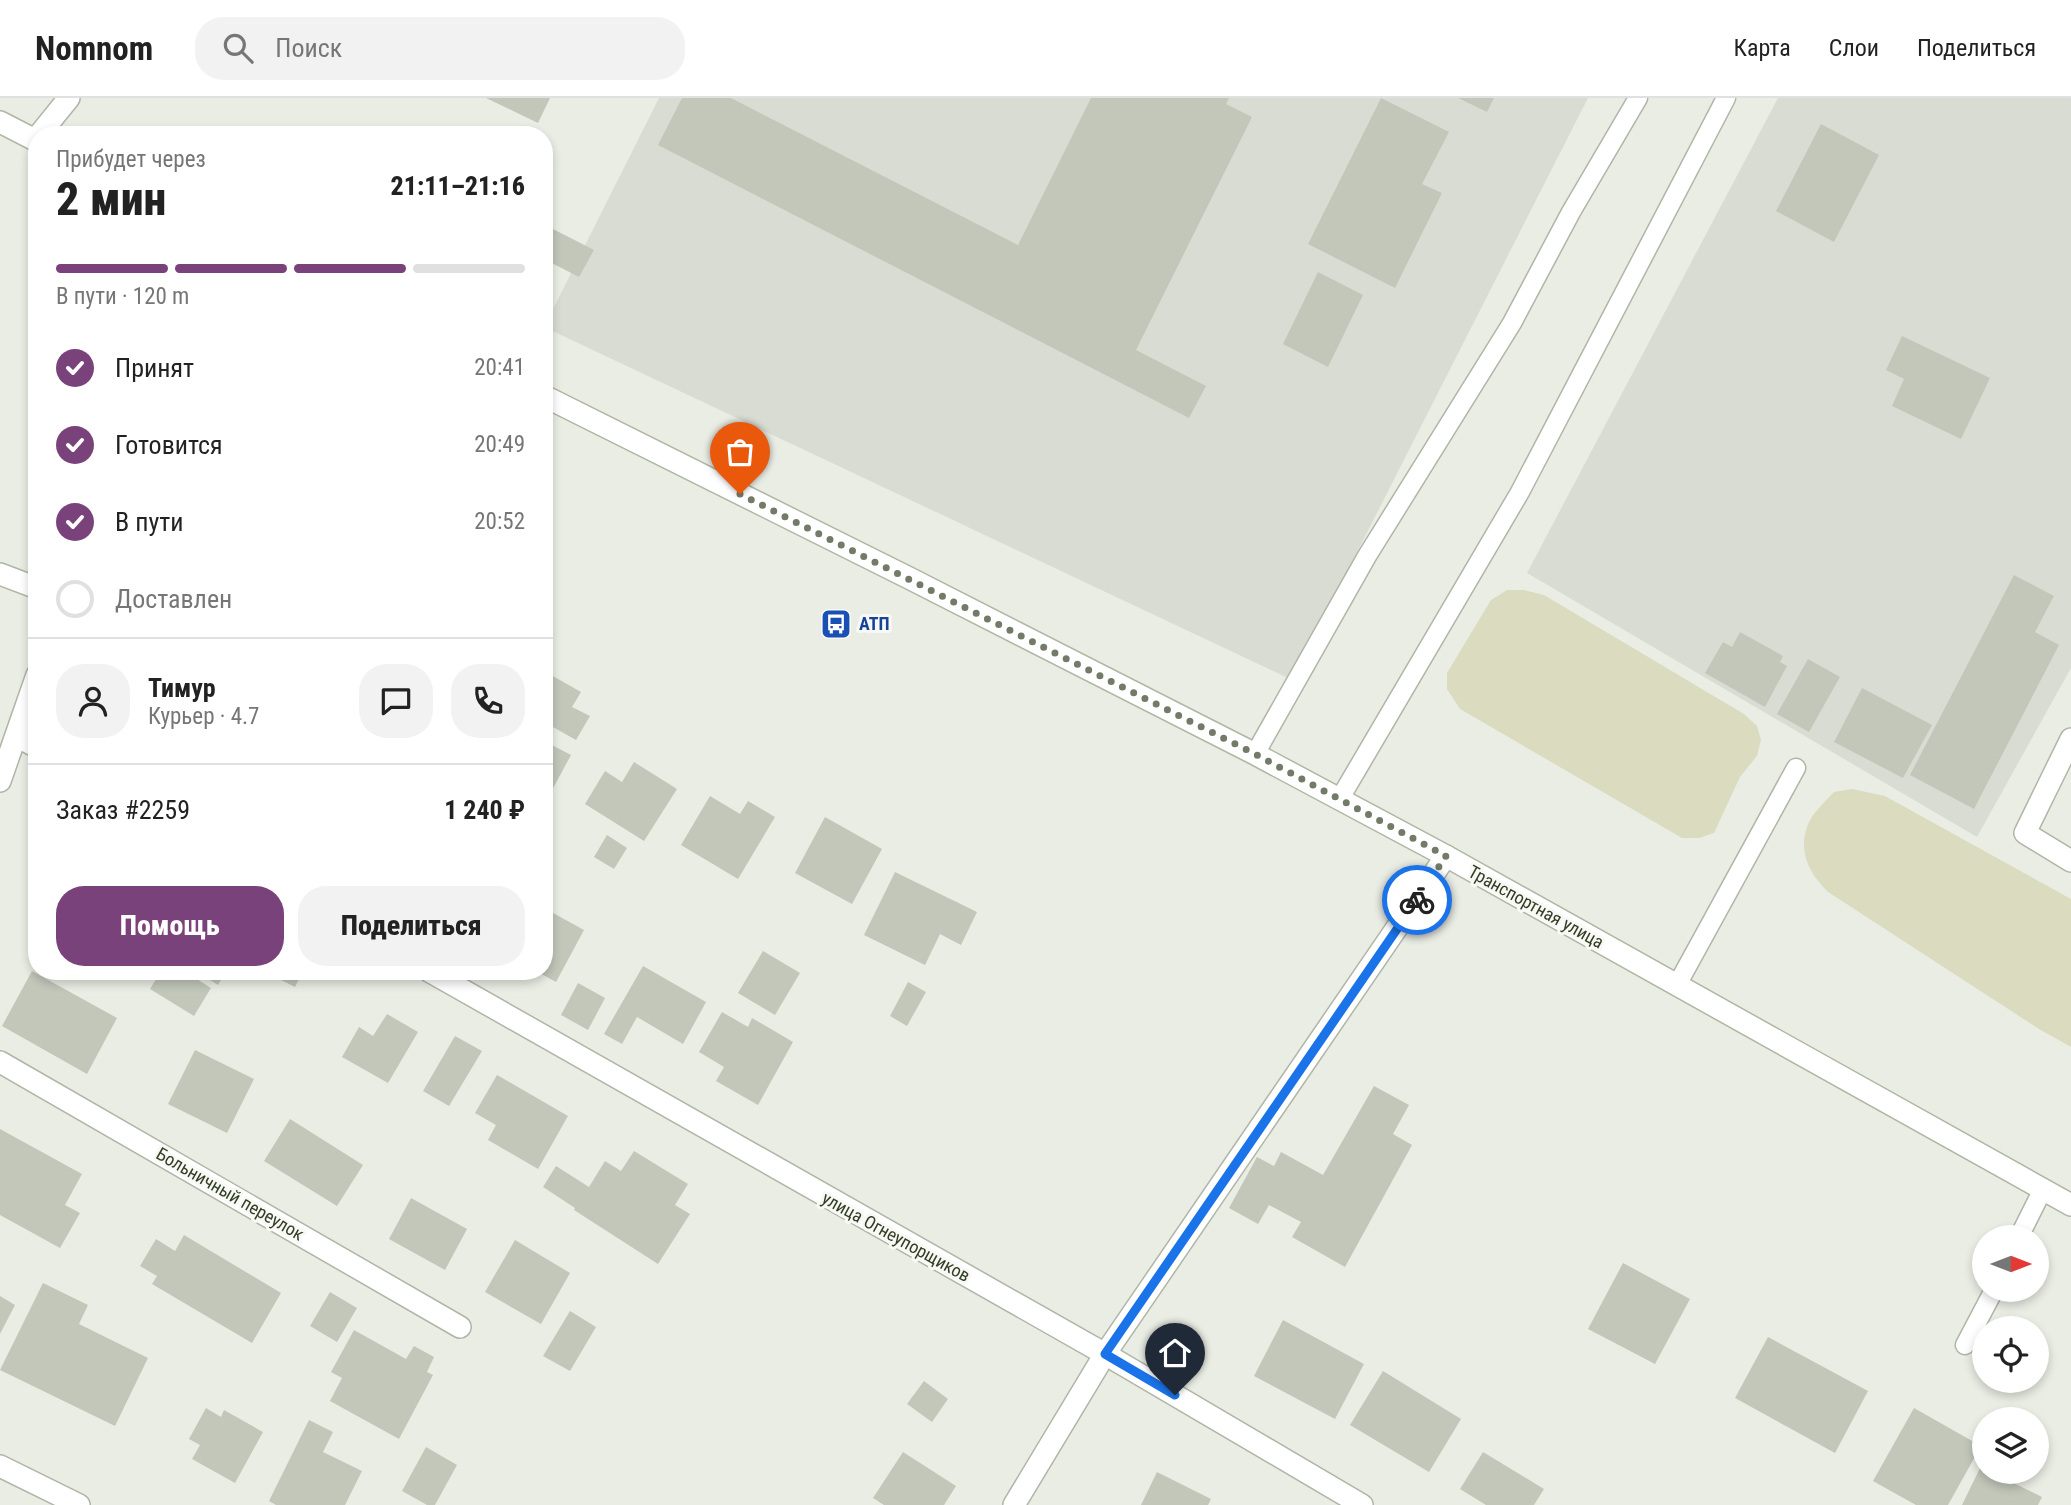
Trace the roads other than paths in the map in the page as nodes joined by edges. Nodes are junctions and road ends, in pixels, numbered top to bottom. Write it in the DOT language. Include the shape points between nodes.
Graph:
graph roads {
  1 [pos="69,98"];
  2 [pos="1638,98"];
  3 [pos="1726,98"];
  4 [pos="0,122"];
  5 [pos="47,126"];
  6 [pos="28,134"];
  7 [pos="553,400"];
  8 [pos="0,574"];
  9 [pos="28,585"];
  10 [pos="28,701"];
  11 [pos="16,736"];
  12 [pos="2071,739"];
  13 [pos="28,742"];
  14 [pos="1255,754"];
  15 [pos="1796,768"];
  16 [pos="0,781"];
  17 [pos="1339,800"];
  18 [pos="1446,856"];
  19 [pos="2071,861"];
  20 [pos="445,980"];
  21 [pos="1676,985"];
  22 [pos="0,1062"];
  23 [pos="2043,1189"];
  24 [pos="2071,1205"];
  25 [pos="2026,1225"];
  26 [pos="1988,1302"];
  27 [pos="460,1327"];
  28 [pos="1965,1345"];
  29 [pos="1105,1354"];
  30 [pos="0,1466"];
  31 [pos="79,1505"];
  32 [pos="1014,1505"];
  33 [pos="1362,1505"];
  1 -- 5 [label="street"];
  2 -- 14 [label="lane" via="1512,323 1367,556"];
  3 -- 17 [label="lane" via="1520,492"];
  4 -- 6 [label="street"];
  7 -- 14 [label="street, Транспортная улица"];
  8 -- 9 [label="street"];
  10 -- 11 [label="street"];
  11 -- 13 [label="street"];
  11 -- 16 [label="street"];
  12 -- 19 [label="street" via="2025,833"];
  14 -- 17 [label="street, Транспортная улица"];
  15 -- 21 [label="lane"];
  17 -- 18 [label="street, Транспортная улица"];
  18 -- 21 [label="street, Транспортная улица"];
  18 -- 29 [label="street"];
  20 -- 29 [label="street, улица Огнеупорщиков"];
  21 -- 23 [label="street, Транспортная улица"];
  22 -- 27 [label="street, Больничный переулок"];
  23 -- 24 [label="street, Транспортная улица"];
  23 -- 25 [label="lane"];
  26 -- 28 [label="lane"];
  29 -- 32 [label="street"];
  29 -- 33 [label="street, улица Огнеупорщиков"];
  30 -- 31 [label="street"];
}
